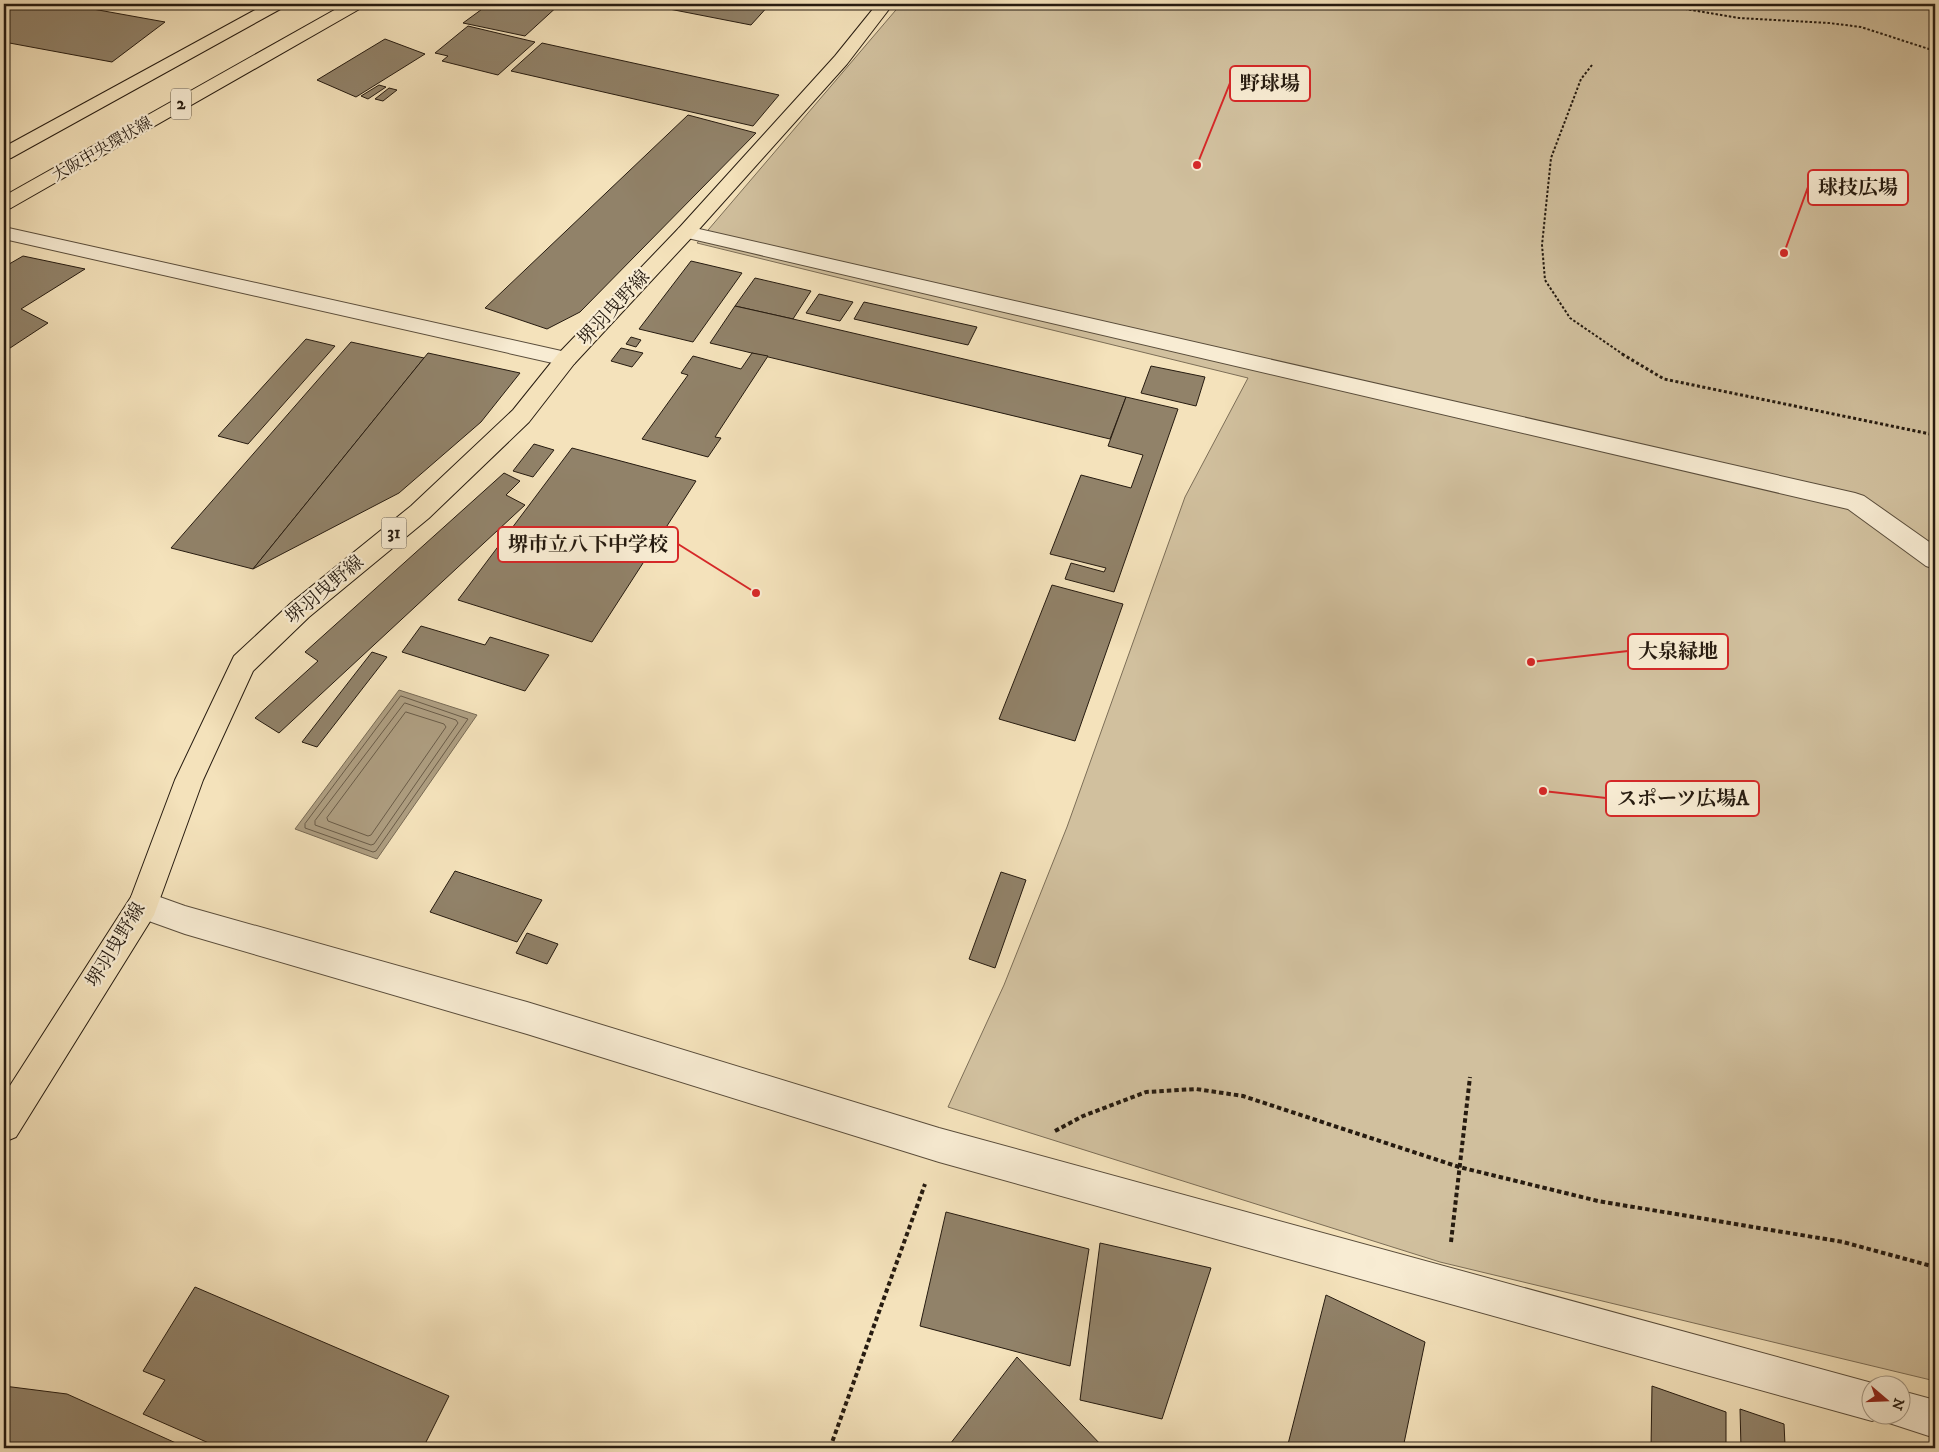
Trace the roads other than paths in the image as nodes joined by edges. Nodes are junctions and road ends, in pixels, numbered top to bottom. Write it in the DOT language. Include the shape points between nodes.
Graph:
graph roads {
  1 [pos="278,4"];
  2 [pos="357,4"];
  3 [pos="885,4"];
  4 [pos="4,154"];
  5 [pos="4,204"];
  6 [pos="686,232"];
  7 [pos="4,234"];
  8 [pos="566,359"];
  9 [pos="1935,559"];
  10 [pos="143,905"];
  11 [pos="4,1125"];
  12 [pos="1862,1399"];
  13 [pos="1912,1413"];
  14 [pos="1935,1419"];
  1 -- 4 [label="main road, 2"];
  2 -- 5 [label="main road, 大阪中央環状線 / 2"];
  3 -- 6 [label="main road, 堺羽曳野線 / 31" via="841,60"];
  6 -- 8 [label="main road, 堺羽曳野線 / 31"];
  6 -- 9 [label="street" via="1855,502"];
  7 -- 8 [label="street"];
  8 -- 10 [label="main road, 堺羽曳野線 / 31" via="521,416 420,512 300,610 242,664 189,780"];
  10 -- 11 [label="main road, 堺羽曳野線 / 31"];
  10 -- 12 [label="street" via="185,920 527,1018 939,1145"];
  13 -- 14 [label="street"];
}
